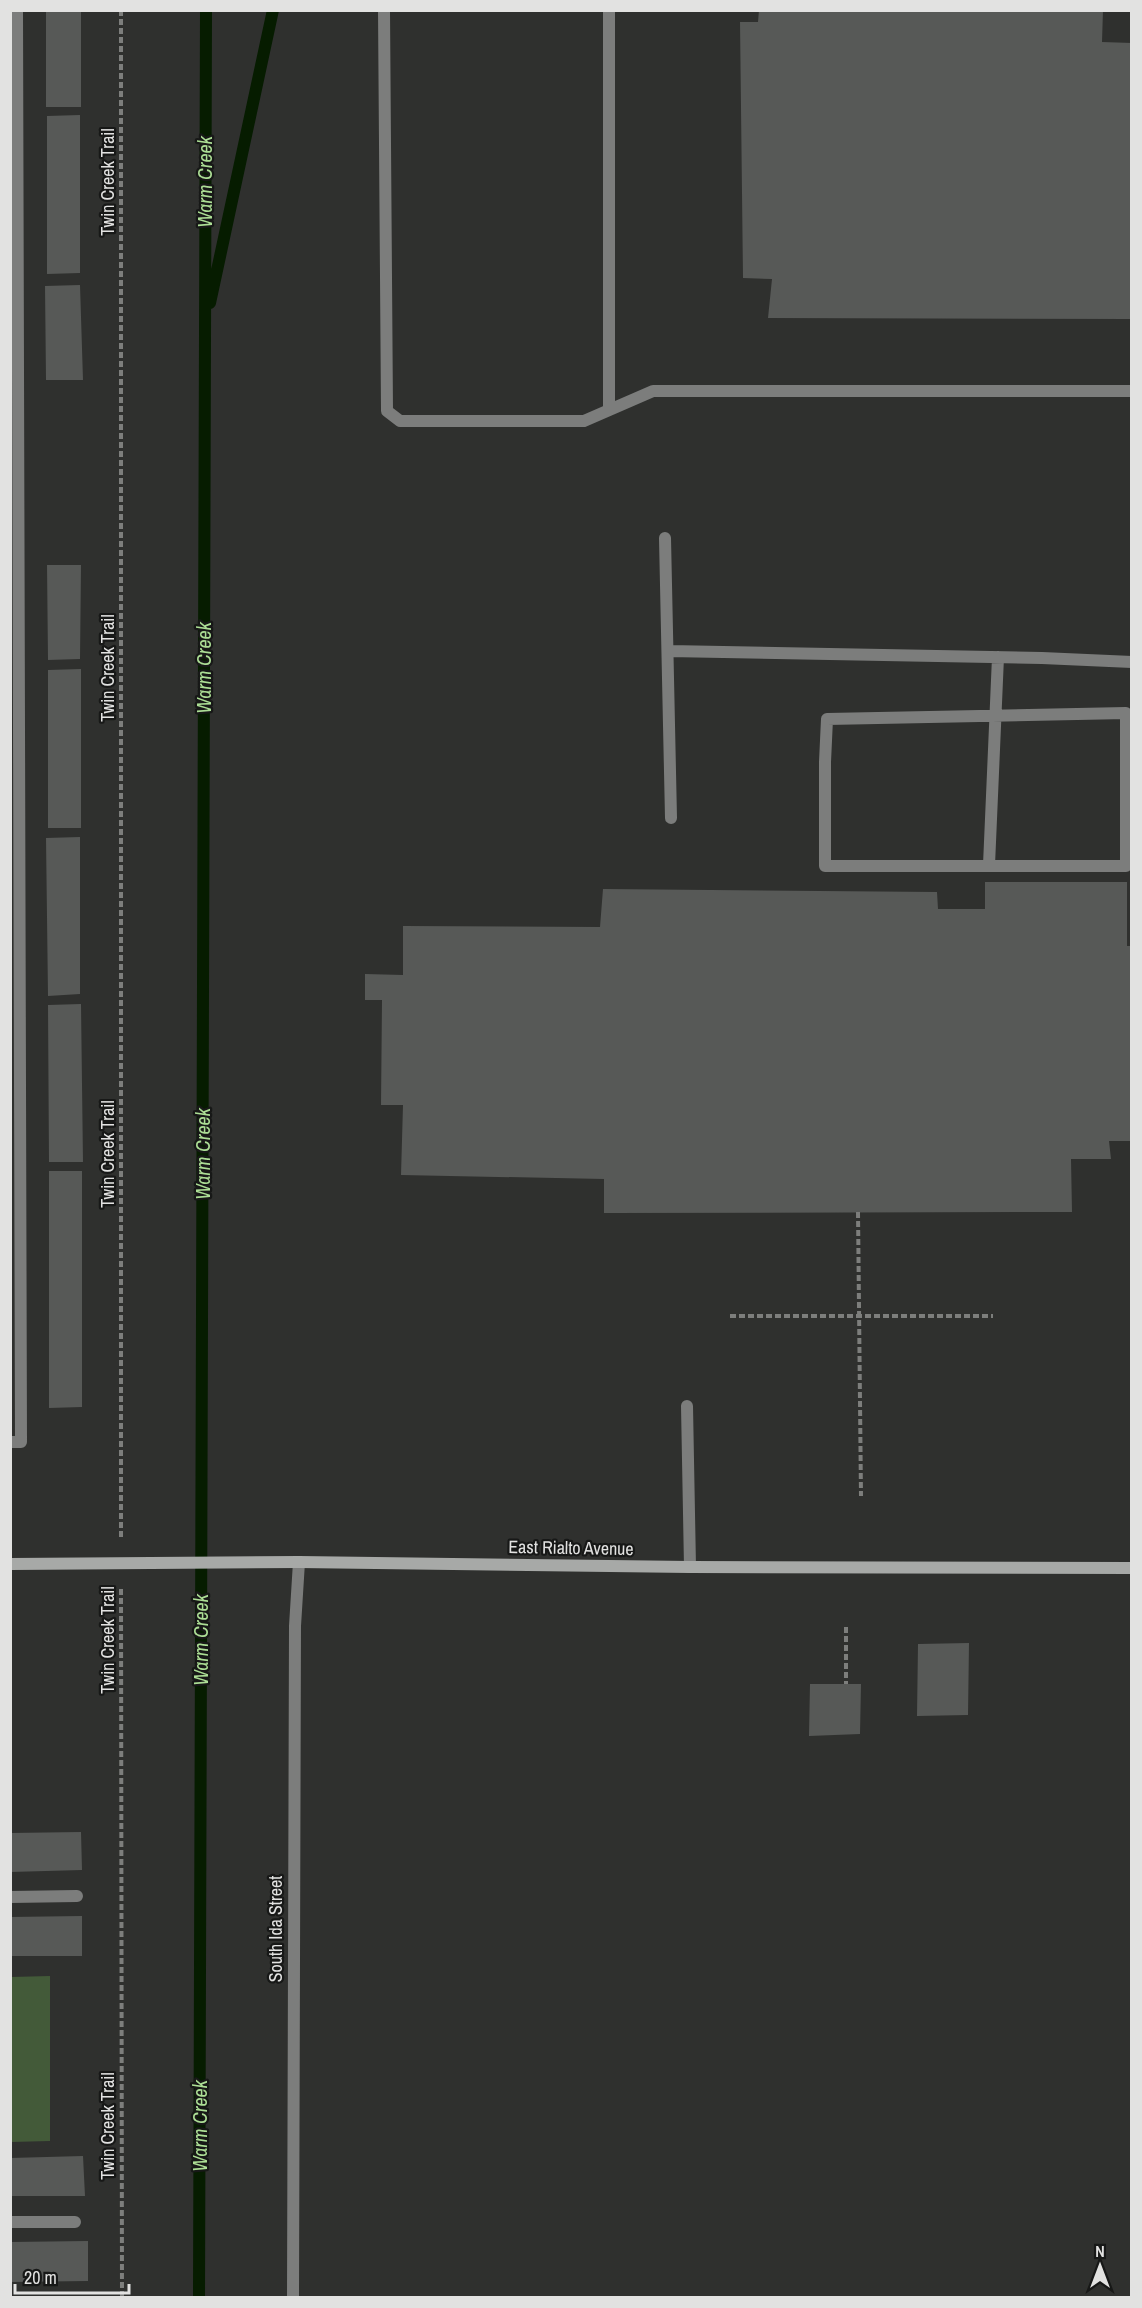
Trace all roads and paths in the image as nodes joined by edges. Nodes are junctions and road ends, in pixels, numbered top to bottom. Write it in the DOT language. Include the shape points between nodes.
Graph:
graph roads {
  1 [pos="17,10"];
  2 [pos="121,10"];
  3 [pos="384,10"];
  4 [pos="609,10"];
  5 [pos="1131,391"];
  6 [pos="609,410"];
  7 [pos="14,476"];
  8 [pos="665,538"];
  9 [pos="669,651"];
  10 [pos="998,657"];
  11 [pos="1131,662"];
  12 [pos="995,715"];
  13 [pos="671,818"];
  14 [pos="989,865"];
  15 [pos="858,1212"];
  16 [pos="730,1316"];
  17 [pos="859,1316"];
  18 [pos="993,1316"];
  19 [pos="687,1406"];
  20 [pos="10,1442"];
  21 [pos="861,1496"];
  22 [pos="298,1562"];
  23 [pos="10,1564"];
  24 [pos="122,1564"];
  25 [pos="690,1567"];
  26 [pos="1131,1569"];
  27 [pos="846,1628"];
  28 [pos="846,1684"];
  29 [pos="77,1896"];
  30 [pos="10,1897"];
  31 [pos="10,2222"];
  32 [pos="75,2222"];
  33 [pos="122,2298"];
  34 [pos="293,2298"];
  1 -- 7 [label="lane"];
  2 -- 24 [label="path, Twin Creek Trail"];
  3 -- 6 [label="lane" via="387,411 400,421 584,421"];
  4 -- 6 [label="lane"];
  5 -- 6 [label="lane" via="653,391"];
  7 -- 20 [label="lane" via="21,1442"];
  8 -- 9 [label="lane"];
  9 -- 10 [label="lane"];
  9 -- 13 [label="lane"];
  10 -- 11 [label="lane"];
  10 -- 12 [label="lane"];
  12 -- 14 [label="lane"];
  12 -- 14 [label="lane" via="1126,713 1126,866"];
  12 -- 14 [label="lane" via="827,719 825,762 825,866"];
  15 -- 17 [label="path"];
  16 -- 17 [label="path"];
  17 -- 18 [label="path"];
  17 -- 21 [label="path"];
  19 -- 25 [label="lane"];
  22 -- 24 [label="street, East Rialto Avenue"];
  22 -- 25 [label="street, East Rialto Avenue"];
  22 -- 34 [label="lane, South Ida Street"];
  23 -- 24 [label="street, East Rialto Avenue"];
  24 -- 33 [label="path, Twin Creek Trail"];
  25 -- 26 [label="street, East Rialto Avenue"];
  27 -- 28 [label="path"];
  29 -- 30 [label="lane"];
  31 -- 32 [label="lane"];
}
